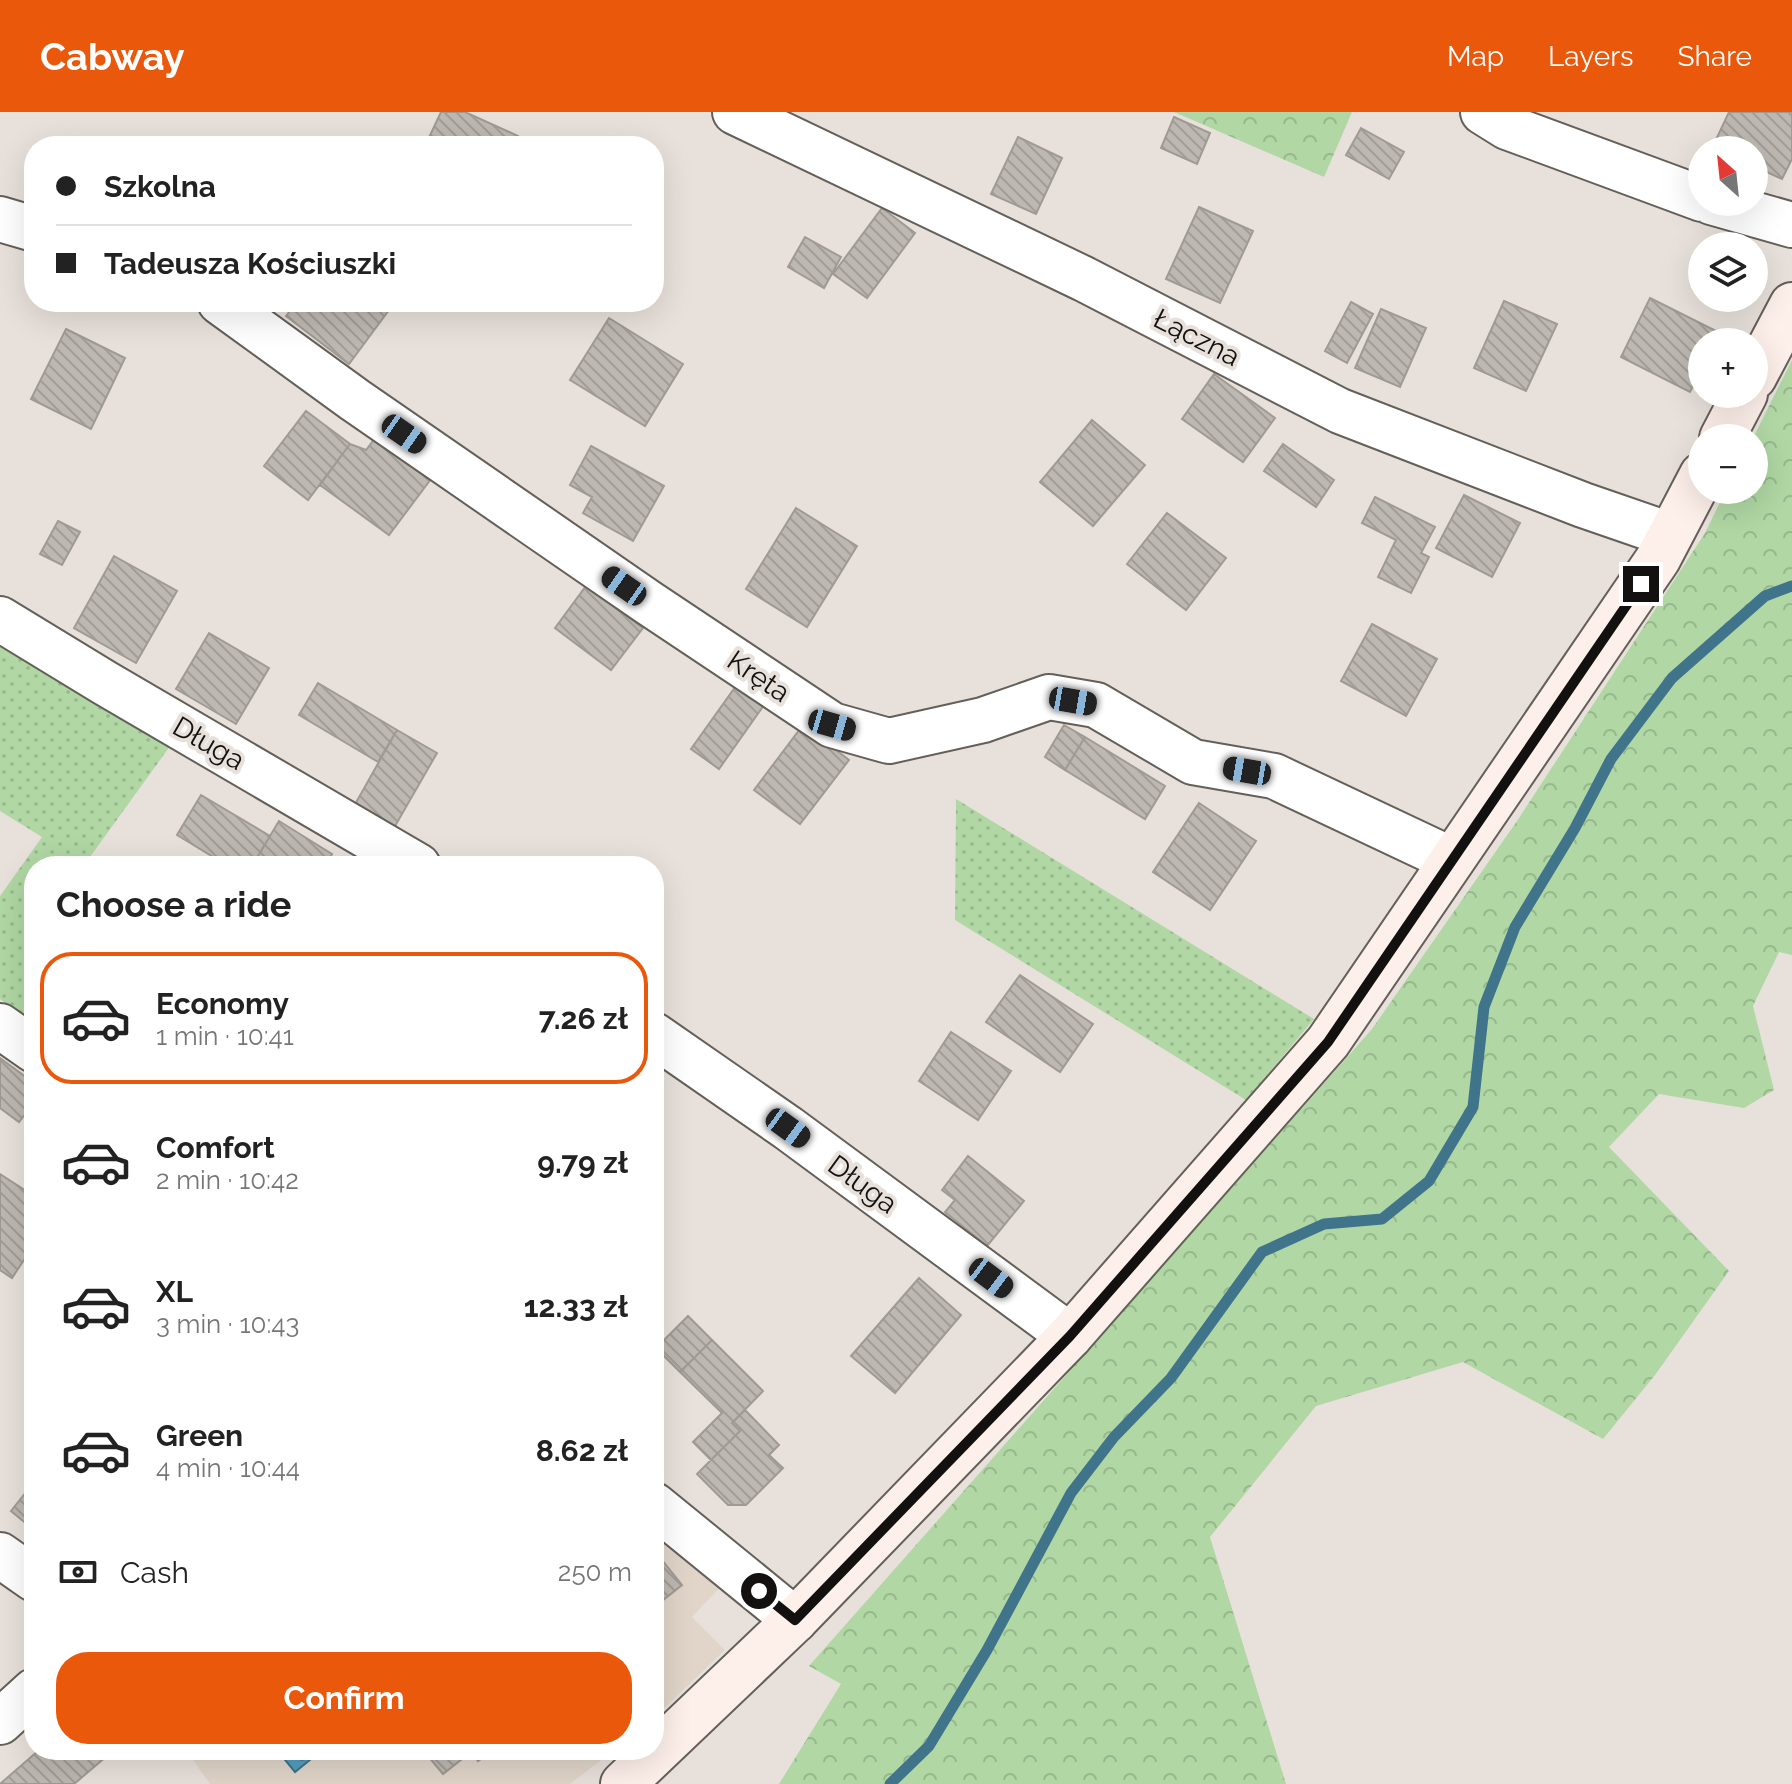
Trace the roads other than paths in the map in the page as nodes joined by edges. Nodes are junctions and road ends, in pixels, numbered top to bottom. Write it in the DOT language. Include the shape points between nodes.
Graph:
graph roads {
  1 [pos="735,112"];
  2 [pos="1483,112"];
  3 [pos="1688,194"];
  4 [pos="1760,216"];
  5 [pos="0,219"];
  6 [pos="1792,225"];
  7 [pos="24,226"];
  8 [pos="1792,305"];
  9 [pos="234,312"];
  10 [pos="1768,350"];
  11 [pos="1688,501"];
  12 [pos="1670,535"];
  13 [pos="0,619"];
  14 [pos="401,856"];
  15 [pos="1452,860"];
  16 [pos="0,1026"];
  17 [pos="664,1042"];
  18 [pos="24,1043"];
  19 [pos="1070,1336"];
  20 [pos="664,1513"];
  21 [pos="0,1555"];
  22 [pos="24,1572"];
  23 [pos="795,1620"];
  24 [pos="24,1700"];
  25 [pos="0,1722"];
  26 [pos="664,1745"];
  27 [pos="648,1760"];
  28 [pos="623,1784"];
  1 -- 12 [label="street, Łączna" via="1084,279 1340,411"];
  2 -- 3 [label="street" via="1507,127"];
  4 -- 6 [label="street"];
  5 -- 7 [label="street"];
  8 -- 10 [label="street"];
  9 -- 15 [label="street, Kręta" via="832,725 889,741 983,720 1049,697 1096,705 1193,762 1274,776"];
  11 -- 12 [label="street"];
  12 -- 15 [label="street"];
  13 -- 14 [label="street, Długa"];
  15 -- 19 [label="street" via="1328,1042"];
  16 -- 18 [label="street"];
  17 -- 19 [label="street, Długa"];
  19 -- 23 [label="street"];
  20 -- 23 [label="street"];
  21 -- 22 [label="street"];
  23 -- 26 [label="street"];
  24 -- 25 [label="street"];
  27 -- 28 [label="street"];
}
